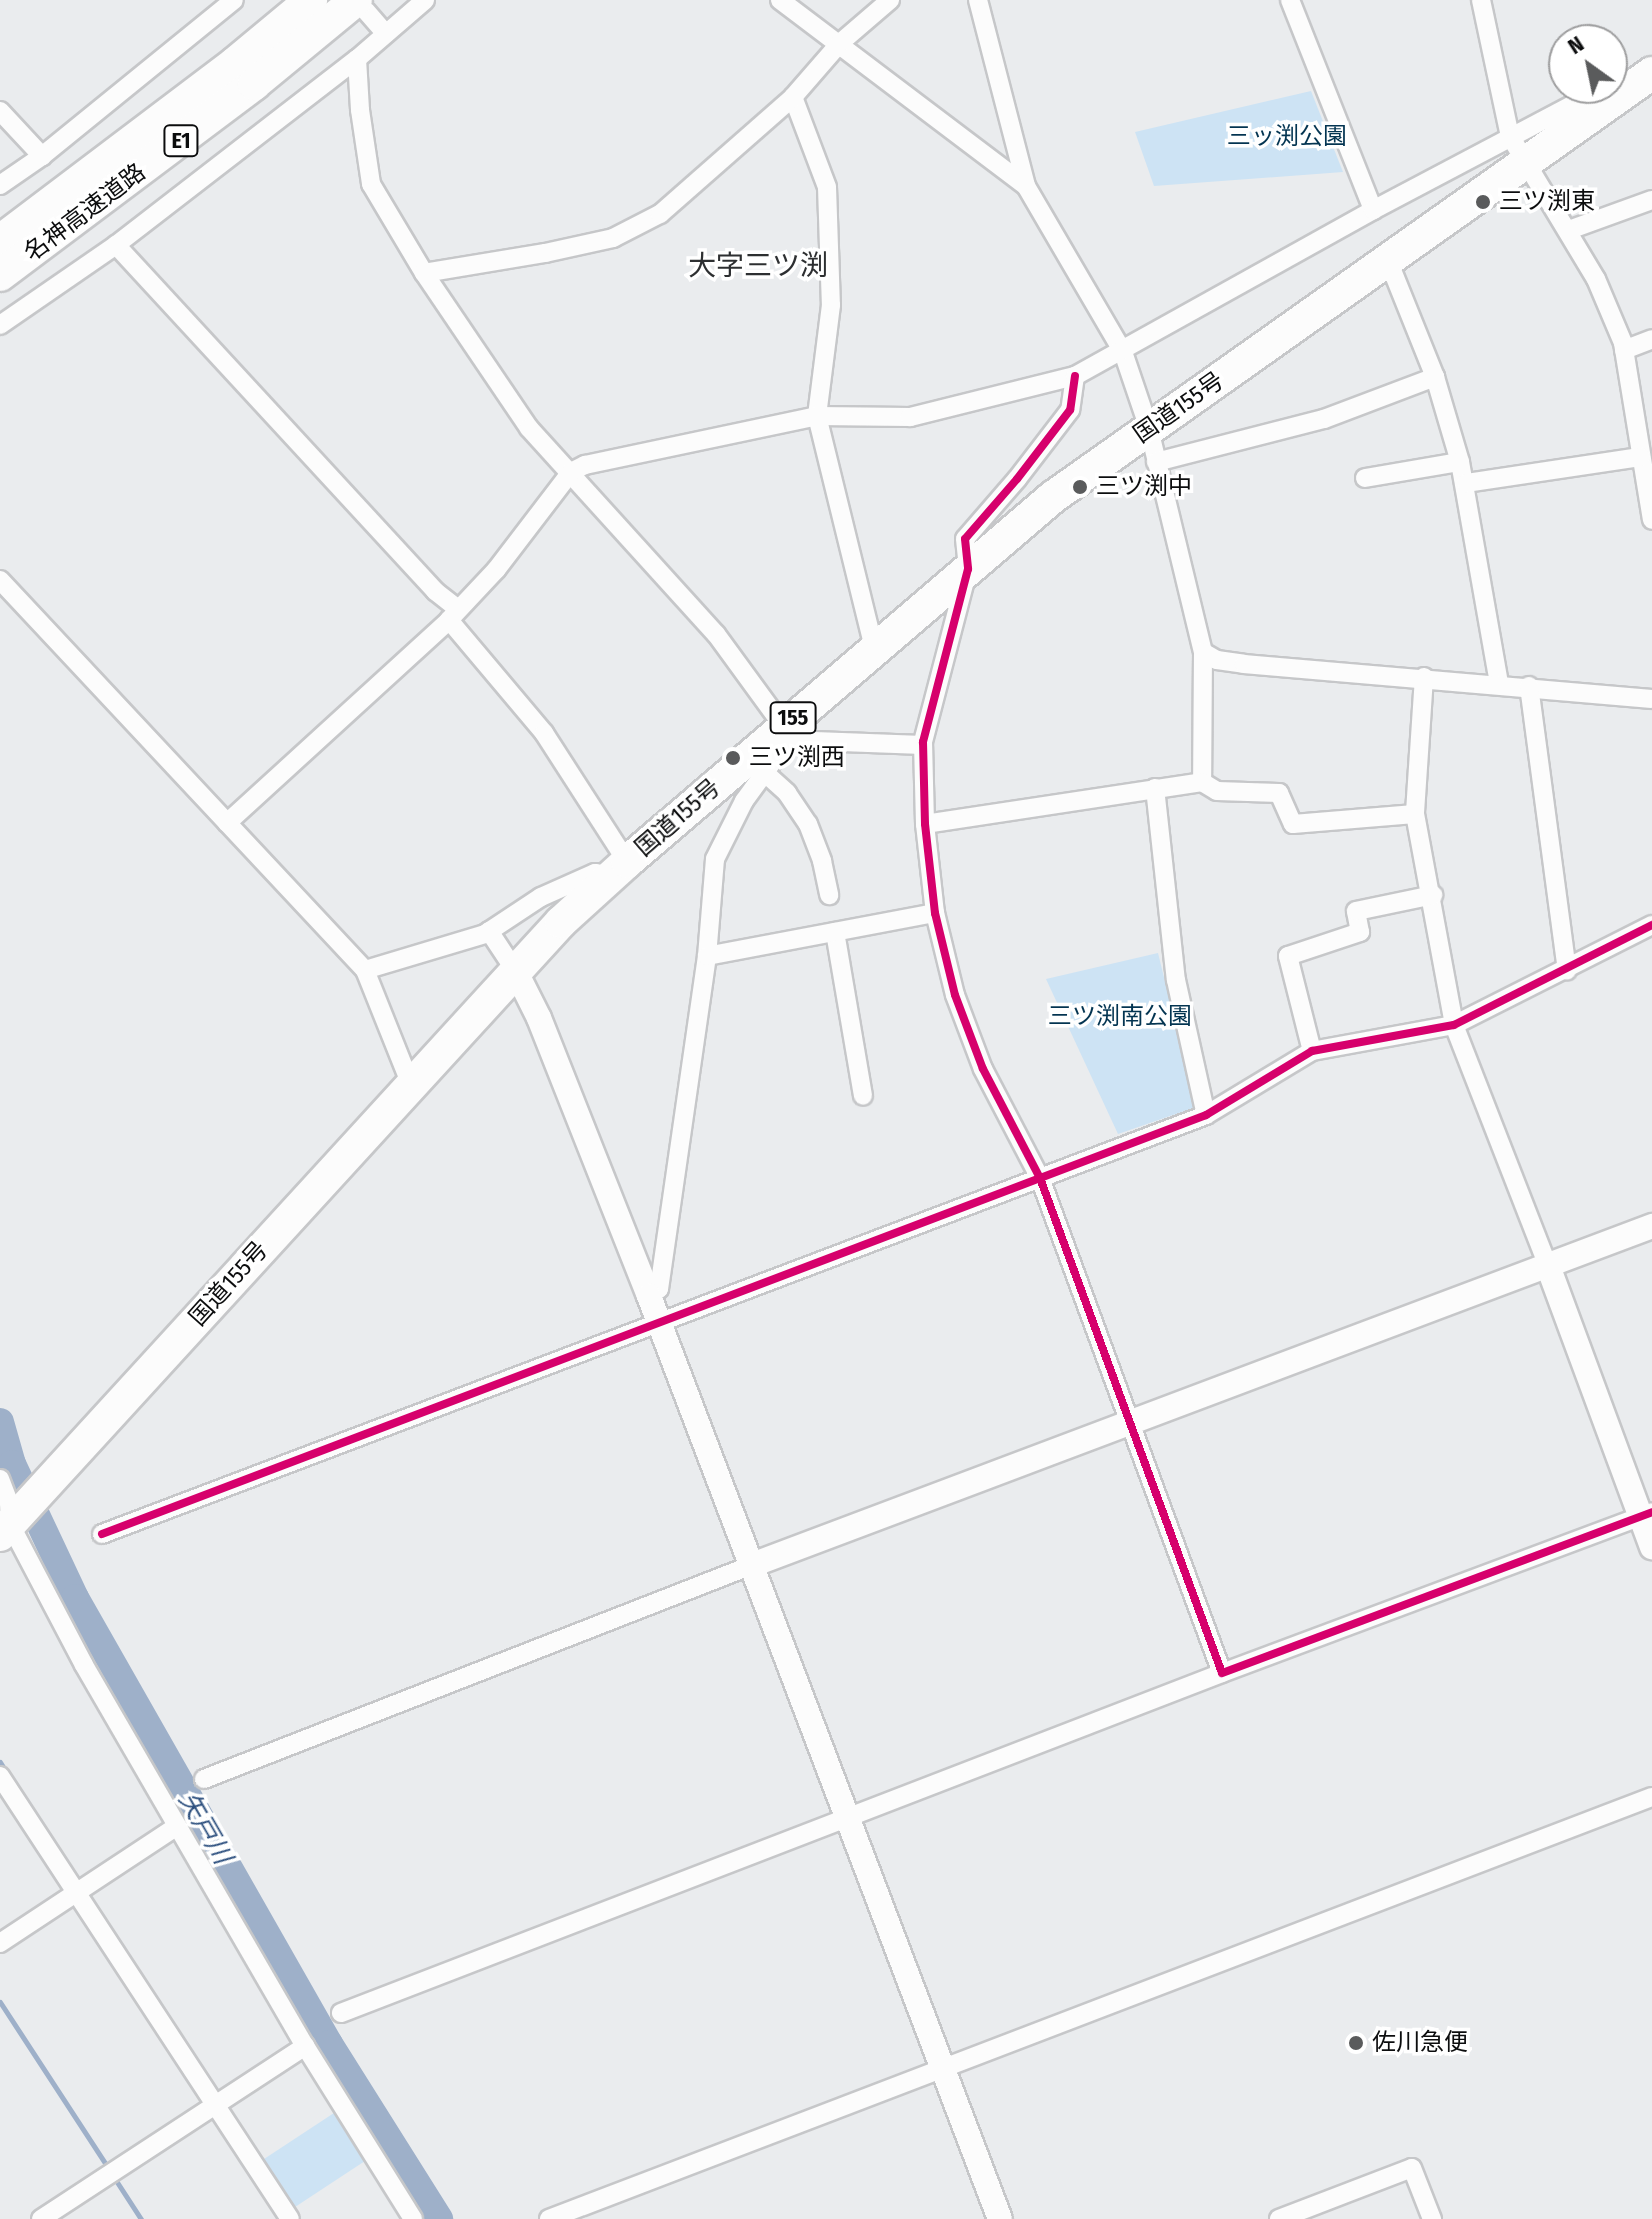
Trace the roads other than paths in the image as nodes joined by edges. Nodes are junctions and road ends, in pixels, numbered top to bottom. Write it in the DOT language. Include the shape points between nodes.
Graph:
graph roads {
  1 [pos="234,0"];
  2 [pos="311,0"];
  3 [pos="425,0"];
  4 [pos="780,0"];
  5 [pos="890,0"];
  6 [pos="978,0"];
  7 [pos="1290,0"];
  8 [pos="1481,0"];
  9 [pos="361,6"];
  10 [pos="386,34"];
  11 [pos="840,43"];
  12 [pos="357,59"];
  13 [pos="1652,73"];
  14 [pos="1628,80"];
  15 [pos="793,97"];
  16 [pos="1582,104"];
  17 [pos="0,111"];
  18 [pos="1519,149"];
  19 [pos="42,156"];
  20 [pos="0,185"];
  21 [pos="1026,186"];
  22 [pos="1652,200"];
  23 [pos="1373,210"];
  24 [pos="1569,230"];
  25 [pos="0,241"];
  26 [pos="116,245"];
  27 [pos="1388,260"];
  28 [pos="424,273"];
  29 [pos="0,275"];
  30 [pos="0,325"];
  31 [pos="1652,339"];
  32 [pos="1624,350"];
  33 [pos="1123,352"];
  34 [pos="1075,376"];
  35 [pos="1435,377"];
  36 [pos="817,416"];
  37 [pos="1149,429"];
  38 [pos="1641,457"];
  39 [pos="1156,462"];
  40 [pos="1460,462"];
  41 [pos="571,472"];
  42 [pos="1365,478"];
  43 [pos="1466,483"];
  44 [pos="1649,484"];
  45 [pos="1652,520"];
  46 [pos="968,569"];
  47 [pos="0,580"];
  48 [pos="454,615"];
  49 [pos="874,648"];
  50 [pos="1203,652"];
  51 [pos="1424,677"];
  52 [pos="1499,684"];
  53 [pos="1529,686"];
  54 [pos="1652,699"];
  55 [pos="785,733"];
  56 [pos="923,745"];
  57 [pos="764,772"];
  58 [pos="1202,782"];
  59 [pos="1155,788"];
  60 [pos="1415,814"];
  61 [pos="227,823"];
  62 [pos="925,824"];
  63 [pos="619,870"];
  64 [pos="829,895"];
  65 [pos="1433,895"];
  66 [pos="935,913"];
  67 [pos="1652,925"];
  68 [pos="489,931"];
  69 [pos="835,932"];
  70 [pos="707,956"];
  71 [pos="365,970"];
  72 [pos="1567,970"];
  73 [pos="516,972"];
  74 [pos="1454,1025"];
  75 [pos="1312,1051"];
  76 [pos="411,1085"];
  77 [pos="863,1096"];
  78 [pos="1206,1115"];
  79 [pos="1040,1178"];
  80 [pos="1652,1226"];
  81 [pos="1548,1266"];
  82 [pos="649,1296"];
  83 [pos="659,1323"];
  84 [pos="1132,1422"];
  85 [pos="0,1479"];
  86 [pos="1646,1514"];
  87 [pos="8,1526"];
  88 [pos="102,1534"];
  89 [pos="1652,1547"];
  90 [pos="752,1565"];
  91 [pos="1222,1673"];
  92 [pos="0,1776"];
  93 [pos="204,1779"];
  94 [pos="1652,1797"];
  95 [pos="847,1818"];
  96 [pos="176,1827"];
  97 [pos="76,1892"];
  98 [pos="0,1943"];
  99 [pos="341,2013"];
  100 [pos="305,2046"];
  101 [pos="942,2071"];
  102 [pos="215,2105"];
  103 [pos="41,2219"];
  104 [pos="290,2219"];
  105 [pos="413,2219"];
  106 [pos="549,2219"];
  107 [pos="1000,2219"];
  108 [pos="1279,2219"];
  109 [pos="1432,2219"];
  1 -- 19 [label="street"];
  2 -- 25 [label="highway, 名神高速道路 / E1"];
  3 -- 10 [label="street"];
  4 -- 11 [label="street"];
  5 -- 11 [label="street"];
  6 -- 21 [label="street"];
  7 -- 23 [label="street"];
  8 -- 18 [label="street"];
  9 -- 10 [label="street"];
  9 -- 29 [label="highway, 名神高速道路 / E1"];
  10 -- 12 [label="street"];
  11 -- 15 [label="street"];
  11 -- 21 [label="street"];
  12 -- 26 [label="street"];
  12 -- 28 [label="street" via="371,184"];
  13 -- 14 [label="street"];
  13 -- 18 [label="highway, 国道155号 / 155"];
  15 -- 28 [label="street" via="660,214 613,238"];
  15 -- 36 [label="street" via="827,187 831,305"];
  16 -- 18 [label="street"];
  17 -- 19 [label="street"];
  18 -- 23 [label="street"];
  18 -- 24 [label="street"];
  18 -- 27 [label="highway, 国道155号 / 155"];
  19 -- 20 [label="street"];
  21 -- 33 [label="street"];
  22 -- 24 [label="street"];
  23 -- 33 [label="street"];
  24 -- 32 [label="street" via="1596,279"];
  26 -- 30 [label="street"];
  26 -- 48 [label="street"];
  27 -- 35 [label="street"];
  27 -- 37 [label="highway, 国道155号 / 155"];
  28 -- 41 [label="street" via="529,428"];
  31 -- 32 [label="street"];
  32 -- 38 [label="street"];
  33 -- 34 [label="street"];
  33 -- 37 [label="street"];
  34 -- 36 [label="street" via="910,417"];
  34 -- 46 [label="street" via="1070,410 965,539"];
  35 -- 39 [label="street" via="1324,419"];
  35 -- 40 [label="street"];
  36 -- 41 [label="street"];
  36 -- 49 [label="street"];
  37 -- 39 [label="street"];
  37 -- 46 [label="highway, 国道155号 / 155" via="1053,497"];
  38 -- 43 [label="street"];
  38 -- 44 [label="street"];
  39 -- 50 [label="street"];
  40 -- 42 [label="street"];
  40 -- 43 [label="street"];
  41 -- 48 [label="street" via="496,570"];
  41 -- 55 [label="street" via="716,634"];
  43 -- 52 [label="street"];
  44 -- 45 [label="street"];
  46 -- 49 [label="highway, 国道155号 / 155"];
  46 -- 56 [label="street"];
  47 -- 61 [label="street"];
  48 -- 61 [label="street"];
  48 -- 63 [label="street" via="544,733"];
  49 -- 55 [label="highway, 国道155号 / 155"];
  50 -- 51 [label="street" via="1244,664"];
  50 -- 58 [label="street"];
  51 -- 52 [label="street"];
  51 -- 60 [label="street"];
  52 -- 53 [label="street"];
  53 -- 54 [label="street"];
  53 -- 72 [label="street"];
  55 -- 56 [label="street"];
  55 -- 57 [label="street"];
  55 -- 63 [label="highway, 国道155号 / 155"];
  56 -- 62 [label="street"];
  57 -- 64 [label="street" via="808,824"];
  57 -- 70 [label="street" via="715,859"];
  58 -- 59 [label="street"];
  58 -- 60 [label="street" via="1217,791 1279,793 1293,824"];
  59 -- 62 [label="street"];
  59 -- 78 [label="street" via="1176,980"];
  60 -- 65 [label="street"];
  61 -- 71 [label="street"];
  62 -- 66 [label="street"];
  63 -- 68 [label="street" via="595,873 554,891"];
  63 -- 73 [label="highway, 国道155号 / 155"];
  65 -- 74 [label="street"];
  65 -- 75 [label="street" via="1356,911 1360,932 1288,956"];
  66 -- 69 [label="street"];
  66 -- 79 [label="street" via="955,995 983,1069"];
  67 -- 72 [label="street"];
  68 -- 71 [label="street"];
  68 -- 73 [label="street"];
  69 -- 70 [label="street"];
  69 -- 77 [label="street"];
  70 -- 82 [label="street" via="659,1289"];
  71 -- 76 [label="street"];
  72 -- 74 [label="street"];
  73 -- 76 [label="highway, 国道155号 / 155"];
  73 -- 82 [label="street"];
  74 -- 75 [label="street"];
  74 -- 81 [label="street"];
  75 -- 78 [label="street"];
  76 -- 87 [label="highway, 国道155号 / 155"];
  78 -- 79 [label="street"];
  79 -- 83 [label="street"];
  79 -- 84 [label="street"];
  80 -- 81 [label="street"];
  81 -- 84 [label="street"];
  81 -- 86 [label="street"];
  82 -- 83 [label="street"];
  83 -- 88 [label="street"];
  83 -- 90 [label="street"];
  84 -- 90 [label="street"];
  84 -- 91 [label="street"];
  85 -- 87 [label="street" via="9,1503"];
  86 -- 89 [label="street"];
  86 -- 91 [label="street"];
  87 -- 96 [label="street"];
  90 -- 93 [label="street"];
  90 -- 95 [label="street"];
  91 -- 95 [label="street"];
  92 -- 97 [label="street"];
  94 -- 101 [label="street"];
  95 -- 99 [label="street"];
  95 -- 101 [label="street"];
  96 -- 97 [label="street"];
  96 -- 100 [label="street"];
  97 -- 98 [label="street"];
  97 -- 102 [label="street"];
  100 -- 102 [label="street"];
  100 -- 105 [label="street"];
  101 -- 106 [label="street"];
  101 -- 107 [label="street"];
  102 -- 103 [label="street"];
  102 -- 104 [label="street"];
  108 -- 109 [label="street" via="1412,2168"];
}
